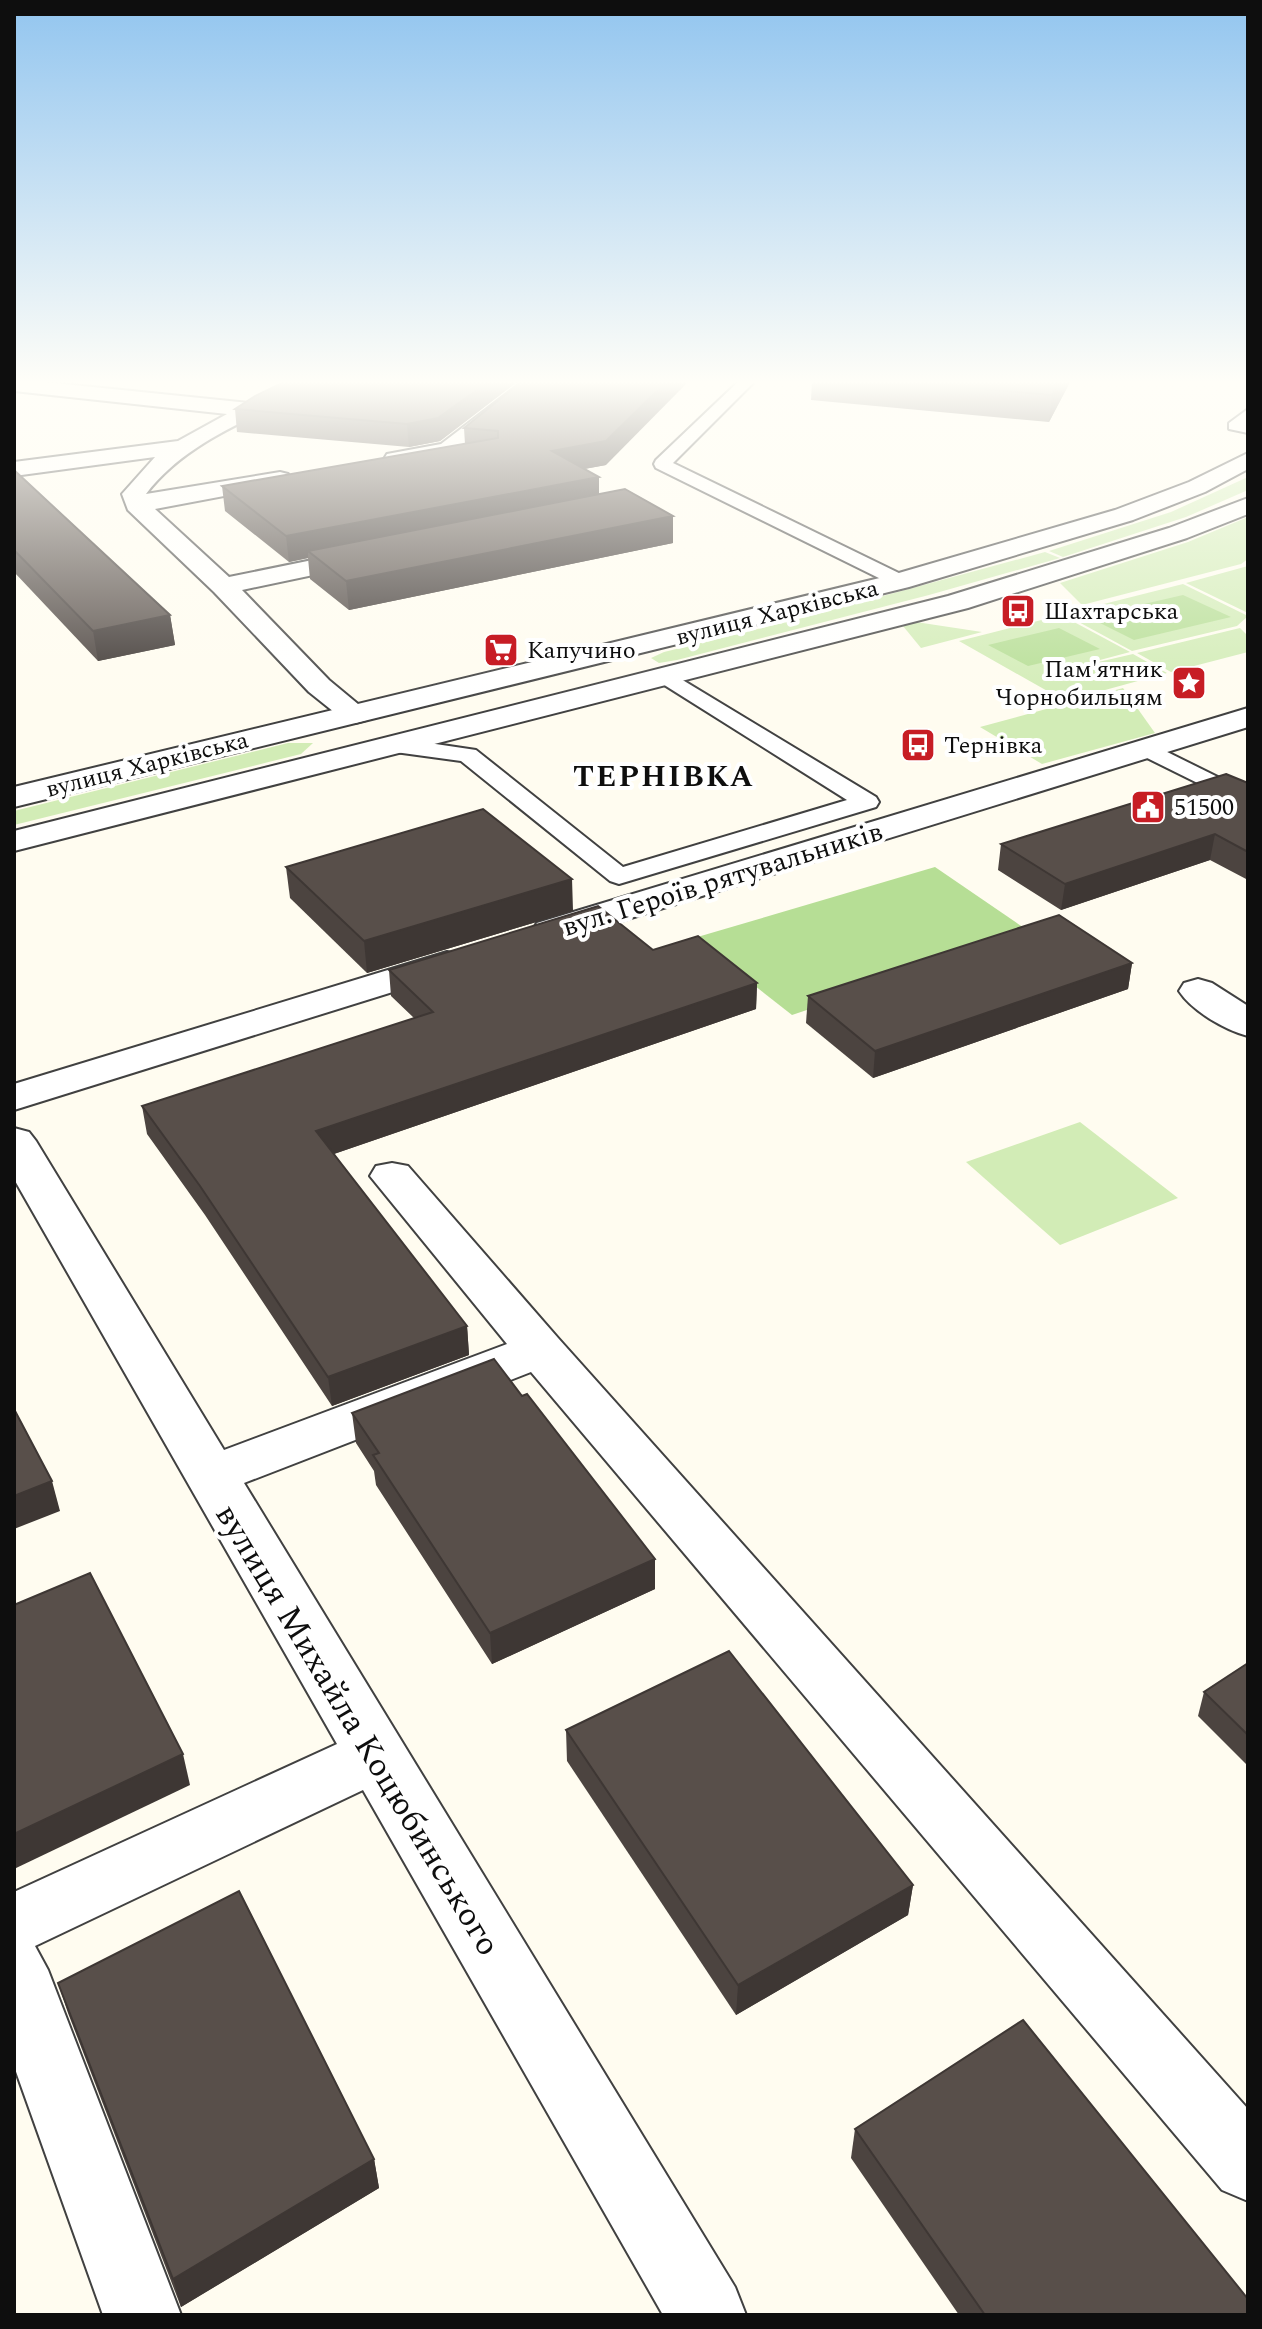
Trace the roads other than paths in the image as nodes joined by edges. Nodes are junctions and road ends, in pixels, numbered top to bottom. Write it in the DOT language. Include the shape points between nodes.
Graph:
graph roads {
  1 [pos="136,491"];
  2 [pos="216,491"];
  3 [pos="716,491"];
  4 [pos="1187,491"];
  5 [pos="137,505"];
  6 [pos="1248,505"];
  7 [pos="389,553"];
  8 [pos="900,581"];
  9 [pos="223,586"];
  10 [pos="625,650"];
  11 [pos="666,676"];
  12 [pos="355,714"];
  13 [pos="1248,717"];
  14 [pos="395,745"];
  15 [pos="1145,748"];
  16 [pos="14,797"];
  17 [pos="1248,801"];
  18 [pos="14,841"];
  19 [pos="517,941"];
  20 [pos="471,956"];
  21 [pos="1198,991"];
  22 [pos="1248,1024"];
  23 [pos="14,1097"];
  24 [pos="14,1141"];
  25 [pos="392,1176"];
  26 [pos="540,1350"];
  27 [pos="209,1476"];
  28 [pos="375,1755"];
  29 [pos="14,1924"];
  30 [pos="14,1970"];
  31 [pos="1248,2164"];
  32 [pos="142,2315"];
  33 [pos="707,2315"];
  1 -- 5 [label="street"];
  2 -- 5 [label="street"];
  3 -- 8 [label="lane"];
  4 -- 8 [label="street, вулиця Харківська" via="1124,515"];
  5 -- 9 [label="street"];
  6 -- 11 [label="street, вулиця Харківська" via="1165,538 958,602"];
  7 -- 9 [label="street"];
  8 -- 10 [label="street, вулиця Харківська"];
  9 -- 12 [label="street" via="319,686"];
  10 -- 11 [label="street"];
  10 -- 12 [label="street, вулиця Харківська"];
  11 -- 14 [label="street, вулиця Харківська"];
  11 -- 14 [label="lane" via="867,802 619,876 468,755"];
  12 -- 14 [label="street"];
  12 -- 16 [label="street, вулиця Харківська"];
  13 -- 15 [label="street, вул. Героїв рятувальників"];
  14 -- 18 [label="street, вулиця Харківська"];
  15 -- 17 [label="lane"];
  15 -- 19 [label="street, вул. Героїв рятувальників"];
  20 -- 23 [label="street"];
  21 -- 22 [label="street"];
  24 -- 27 [label="street, вулиця Михайла Коцюбинського"];
  25 -- 26 [label="street"];
  26 -- 27 [label="street"];
  26 -- 31 [label="street"];
  27 -- 28 [label="street, вулиця Михайла Коцюбинського"];
  28 -- 29 [label="street"];
  28 -- 33 [label="street, вулиця Михайла Коцюбинського"];
  30 -- 32 [label="street"];
}
